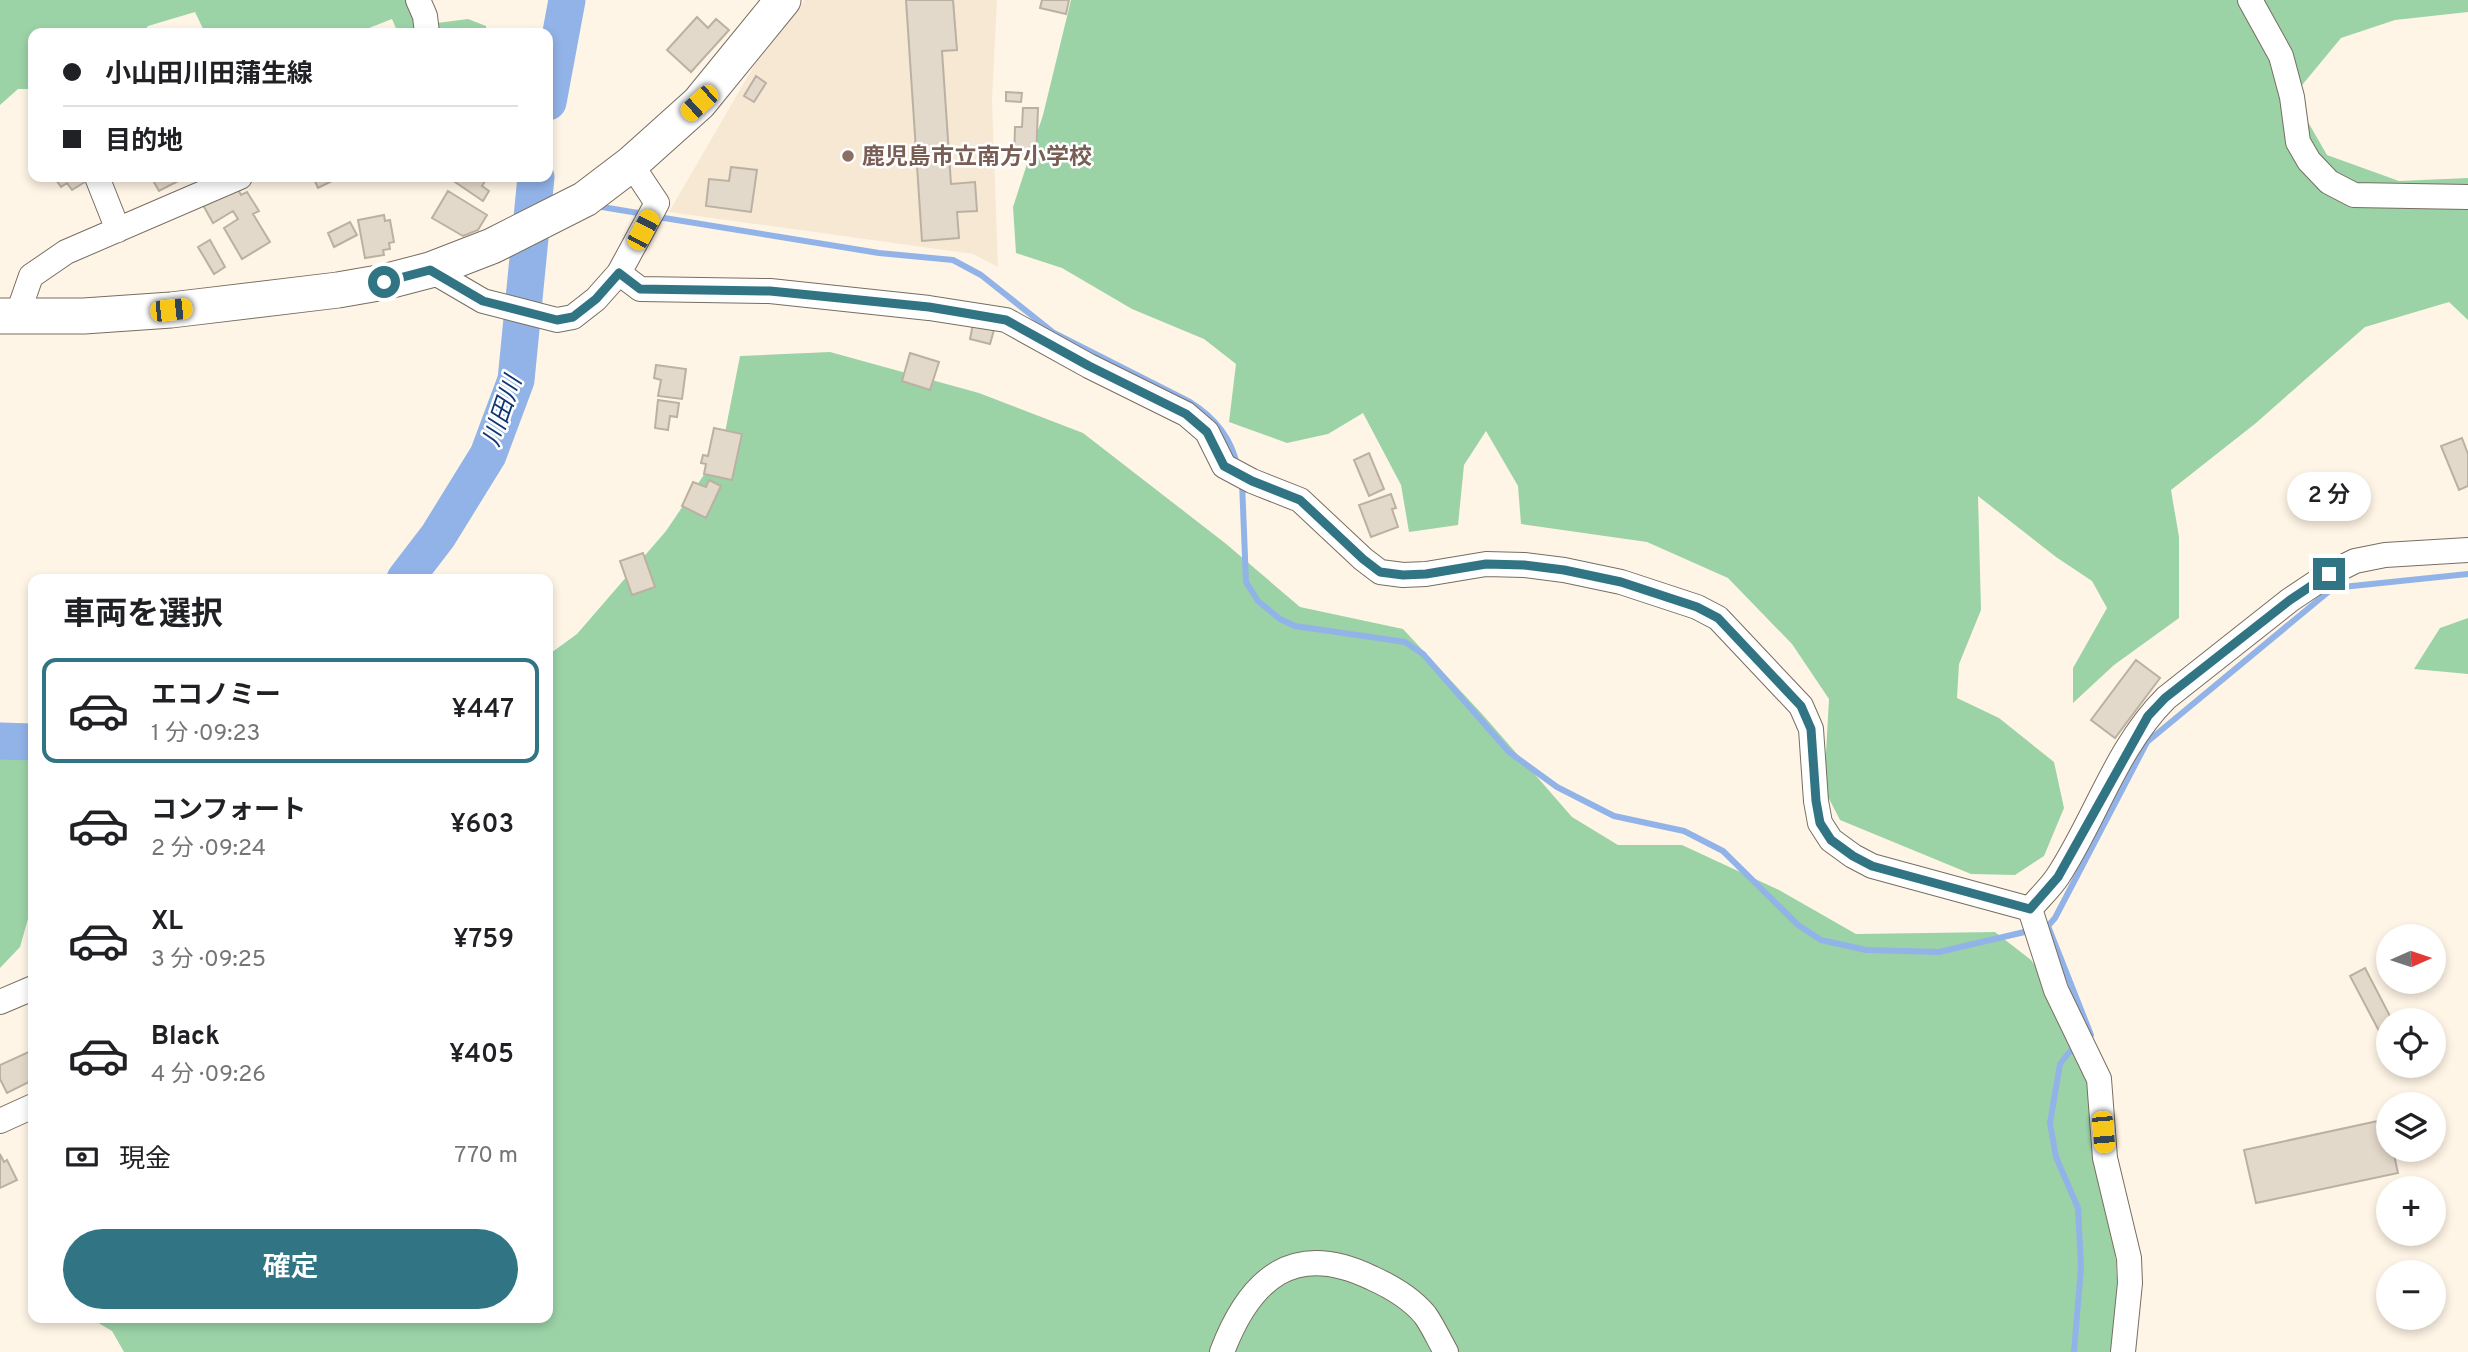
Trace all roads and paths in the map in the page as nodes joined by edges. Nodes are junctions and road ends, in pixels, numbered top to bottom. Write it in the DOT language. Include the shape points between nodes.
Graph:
graph roads {
  1 [pos="418,0"];
  2 [pos="783,0"];
  3 [pos="2250,0"];
  4 [pos="426,28"];
  5 [pos="631,164"];
  6 [pos="99,182"];
  7 [pos="228,182"];
  8 [pos="2468,197"];
  9 [pos="118,230"];
  10 [pos="430,270"];
  11 [pos="619,273"];
  12 [pos="9,316"];
  13 [pos="2468,550"];
  14 [pos="2035,924"];
  15 [pos="28,990"];
  16 [pos="0,1002"];
  17 [pos="28,1108"];
  18 [pos="0,1121"];
  19 [pos="1222,1352"];
  20 [pos="1446,1352"];
  21 [pos="2123,1352"];
  1 -- 4 [label="street"];
  2 -- 5 [label="main road" via="699,103"];
  3 -- 8 [label="street" via="2281,56 2298,142 2329,182 2354,195"];
  5 -- 10 [label="main road" via="585,200 492,246"];
  5 -- 11 [label="street" via="657,203"];
  6 -- 9 [label="street"];
  7 -- 9 [label="street"];
  9 -- 12 [label="street" via="66,253 31,276"];
  10 -- 11 [label="street" via="483,301 557,320 573,317"];
  10 -- 12 [label="main road" via="361,286 218,306 83,316"];
  11 -- 14 [label="street" via="640,289 770,291 929,307 1006,320 1186,414 1207,432 1224,466 1300,500 1380,572 1426,574 1486,564 1564,570 1667,596 1718,618 1801,706 1811,729 1820,823 1831,840 1872,866"];
  13 -- 14 [label="street" via="2355,561 2290,600 2165,698 2129,746"];
  14 -- 21 [label="street" via="2056,990 2099,1079 2105,1158 2129,1258"];
  15 -- 16 [label="street"];
  17 -- 18 [label="street"];
  19 -- 20 [label="street" via="1235,1319 1268,1278 1293,1265 1328,1263 1397,1290 1424,1315"];
}
